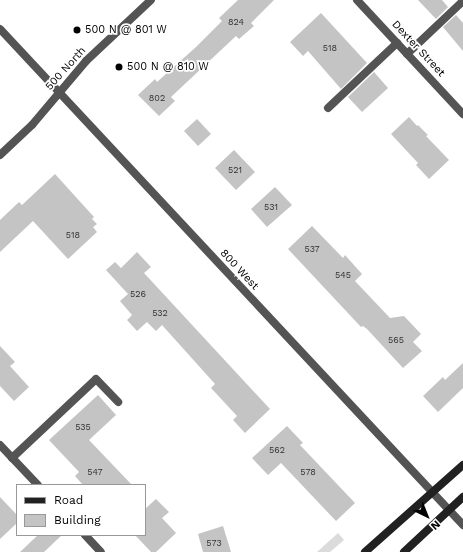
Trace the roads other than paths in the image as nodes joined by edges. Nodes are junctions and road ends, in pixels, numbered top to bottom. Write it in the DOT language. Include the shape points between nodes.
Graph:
graph roads {
  1 [pos="152,0"];
  2 [pos="357,0"];
  3 [pos="463,1"];
  4 [pos="0,29"];
  5 [pos="397,43"];
  6 [pos="407,54"];
  7 [pos="59,93"];
  8 [pos="328,108"];
  9 [pos="463,114"];
  10 [pos="0,155"];
  11 [pos="118,402"];
  12 [pos="0,445"];
  13 [pos="12,458"];
  14 [pos="463,465"];
  15 [pos="37,484"];
  16 [pos="433,493"];
  17 [pos="463,497"];
  18 [pos="449,510"];
  19 [pos="463,525"];
  20 [pos="86,536"];
  21 [pos="101,552"];
  22 [pos="365,552"];
  23 [pos="404,552"];
  1 -- 7 [label="street, 500 North" via="86,61"];
  2 -- 5 [label="street, Dexter Street"];
  3 -- 6 [label="street"];
  4 -- 7 [label="street, 800 West"];
  5 -- 6 [label="street, Dexter Street"];
  5 -- 8 [label="street"];
  6 -- 9 [label="street, Dexter Street"];
  7 -- 10 [label="street, 500 North" via="32,125"];
  7 -- 16 [label="street, 800 West"];
  11 -- 13 [label="street" via="96,379"];
  12 -- 13 [label="street"];
  13 -- 15 [label="street"];
  14 -- 16 [label="main road"];
  16 -- 18 [label="street, 800 West"];
  16 -- 22 [label="main road"];
  17 -- 18 [label="main road"];
  18 -- 19 [label="street, 800 West"];
  18 -- 23 [label="main road"];
  20 -- 21 [label="street"];
}
